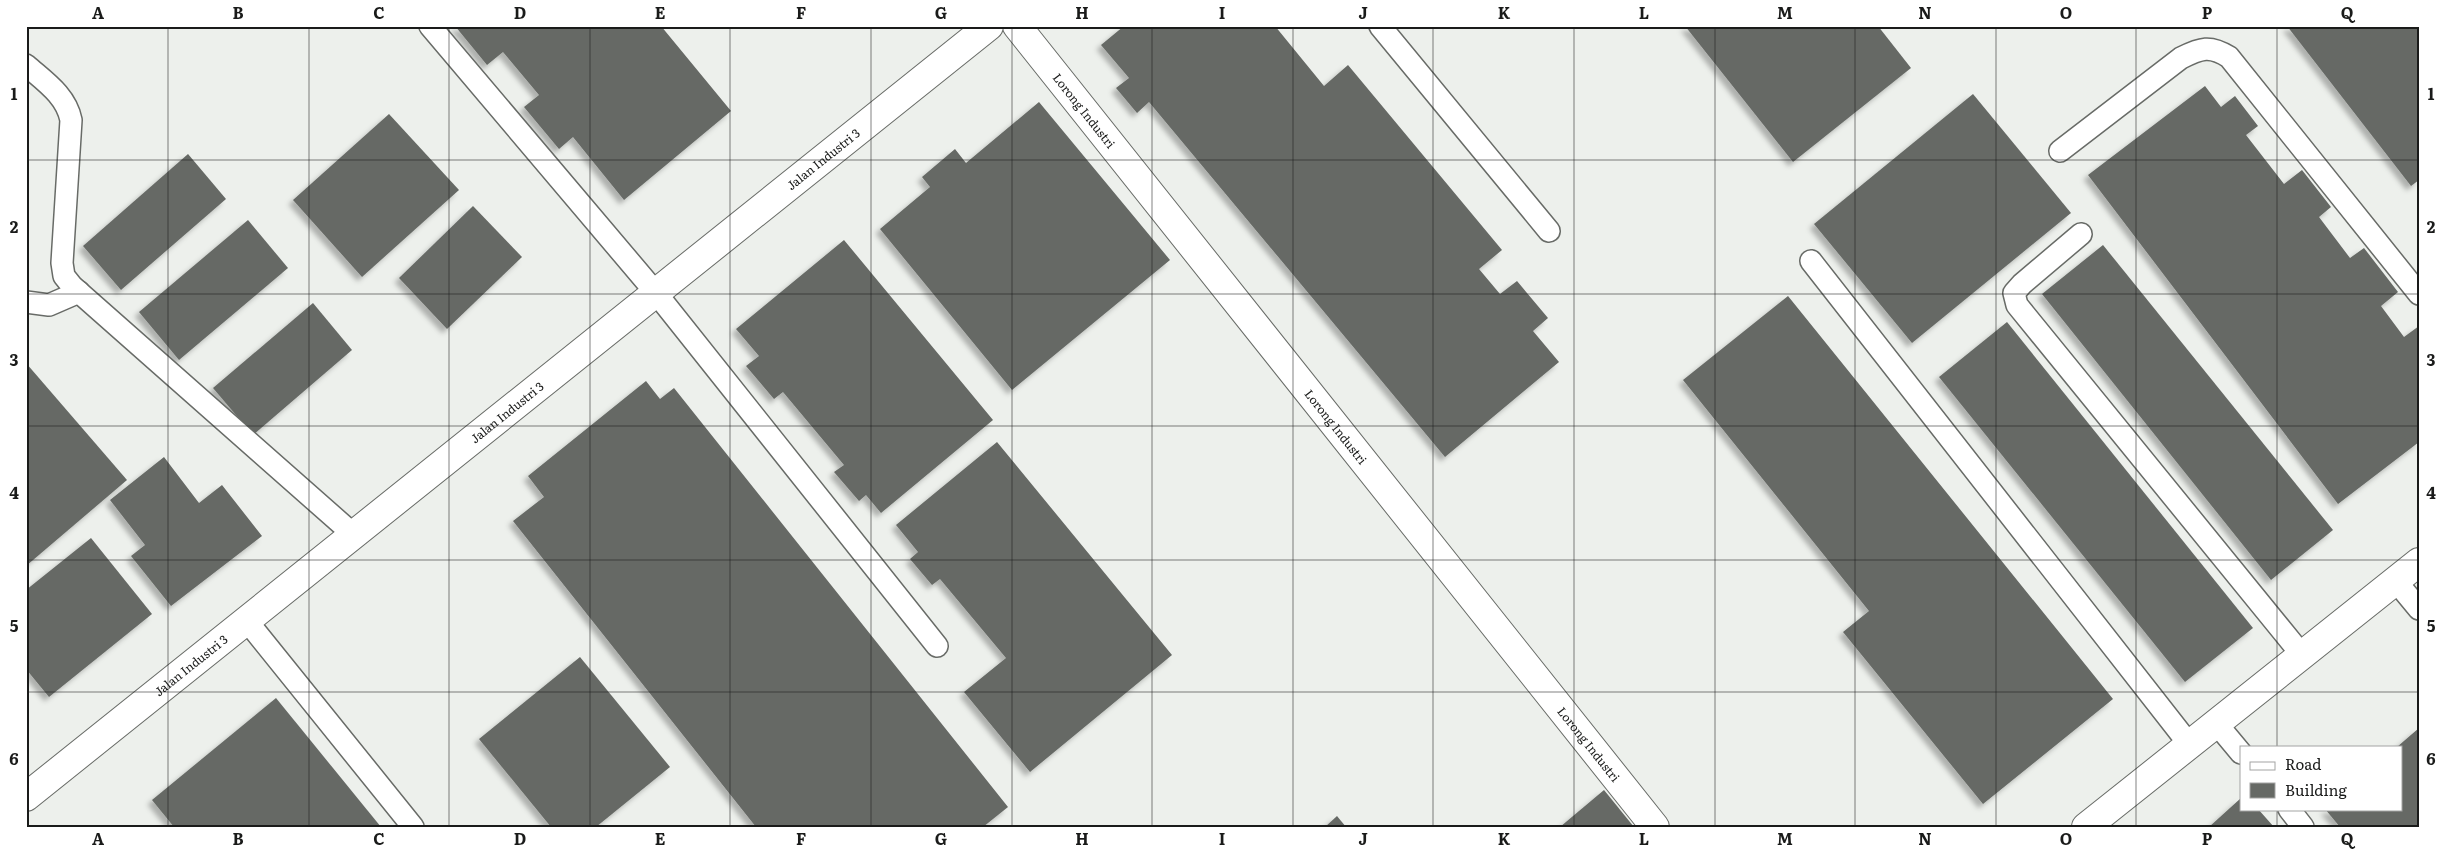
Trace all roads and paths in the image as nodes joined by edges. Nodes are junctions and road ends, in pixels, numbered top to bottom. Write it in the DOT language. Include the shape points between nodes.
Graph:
graph roads {
  1 [pos="430,26"];
  2 [pos="989,26"];
  3 [pos="1017,26"];
  4 [pos="1380,26"];
  5 [pos="26,65"];
  6 [pos="2060,151"];
  7 [pos="1549,231"];
  8 [pos="2081,234"];
  9 [pos="1811,261"];
  10 [pos="79,292"];
  11 [pos="656,293"];
  12 [pos="2419,294"];
  13 [pos="26,302"];
  14 [pos="354,535"];
  15 [pos="2419,562"];
  16 [pos="2395,580"];
  17 [pos="2419,609"];
  18 [pos="247,621"];
  19 [pos="937,646"];
  20 [pos="2302,654"];
  21 [pos="2216,723"];
  22 [pos="2189,744"];
  23 [pos="2240,752"];
  24 [pos="26,797"];
  25 [pos="2290,810"];
  26 [pos="413,827"];
  27 [pos="1655,827"];
  28 [pos="2086,827"];
  29 [pos="2304,827"];
  1 -- 11 [label="lane"];
  2 -- 11 [label="street, Jalan Industri 3"];
  3 -- 27 [label="street, Lorong Industri"];
  4 -- 7 [label="lane"];
  5 -- 10 [label="lane" via="62,97 71,120 62,263 64,276"];
  6 -- 12 [label="lane" via="2181,58 2198,50 2216,49 2229,56"];
  8 -- 20 [label="lane" via="2022,284 2014,293 2016,305"];
  9 -- 22 [label="lane"];
  10 -- 13 [label="lane" via="49,305"];
  10 -- 14 [label="lane"];
  11 -- 14 [label="street, Jalan Industri 3"];
  11 -- 19 [label="lane"];
  14 -- 18 [label="street, Jalan Industri 3"];
  15 -- 16 [label="street"];
  16 -- 17 [label="lane"];
  16 -- 20 [label="street"];
  18 -- 24 [label="street, Jalan Industri 3"];
  18 -- 26 [label="lane"];
  20 -- 21 [label="street"];
  21 -- 22 [label="street"];
  21 -- 23 [label="lane"];
  22 -- 28 [label="street"];
  25 -- 29 [label="lane"];
}
